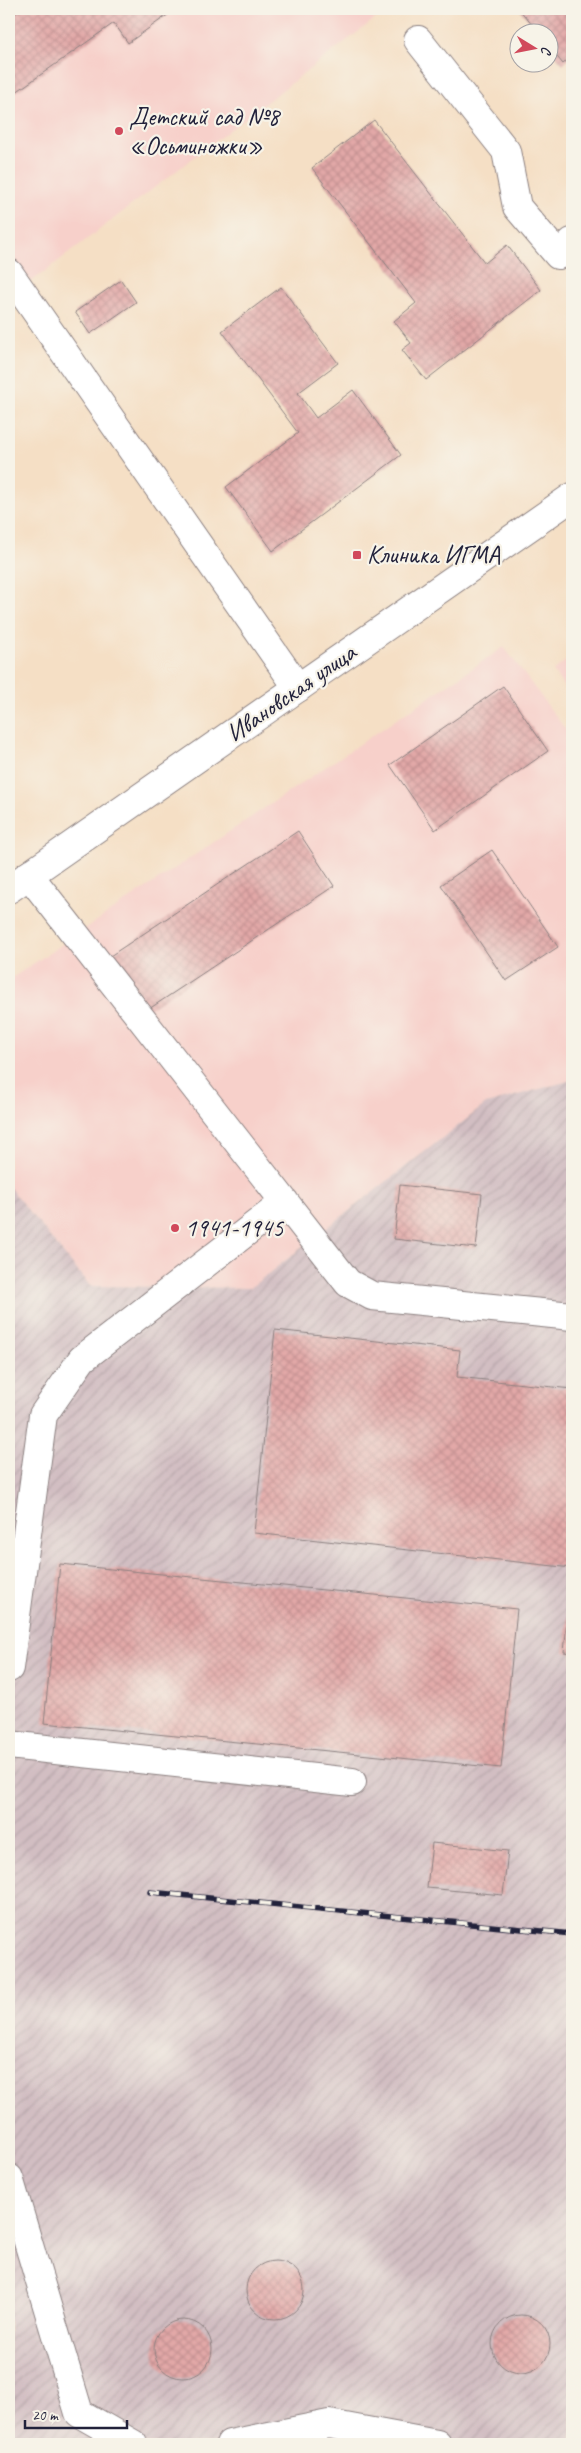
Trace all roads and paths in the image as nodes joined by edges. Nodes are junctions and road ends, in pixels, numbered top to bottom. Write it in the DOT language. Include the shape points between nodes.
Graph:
graph roads {
  1 [pos="418,40"];
  2 [pos="567,257"];
  3 [pos="9,273"];
  4 [pos="572,497"];
  5 [pos="298,688"];
  6 [pos="19,882"];
  7 [pos="285,1202"];
  8 [pos="572,1316"];
  9 [pos="9,1668"];
  10 [pos="9,1746"];
  11 [pos="352,1782"];
  12 [pos="9,2178"];
  13 [pos="133,2444"];
  14 [pos="230,2444"];
  15 [pos="437,2444"];
  1 -- 2 [label="main road" via="506,151 517,208"];
  3 -- 5 [label="main road"];
  4 -- 5 [label="main road, Ивановская улица"];
  5 -- 6 [label="main road, Ивановская улица"];
  6 -- 7 [label="main road"];
  7 -- 8 [label="main road" via="348,1283 372,1296"];
  7 -- 9 [label="main road" via="82,1359 44,1415"];
  10 -- 11 [label="main road"];
  12 -- 13 [label="main road" via="79,2413"];
  14 -- 15 [label="main road" via="329,2424"];
}
